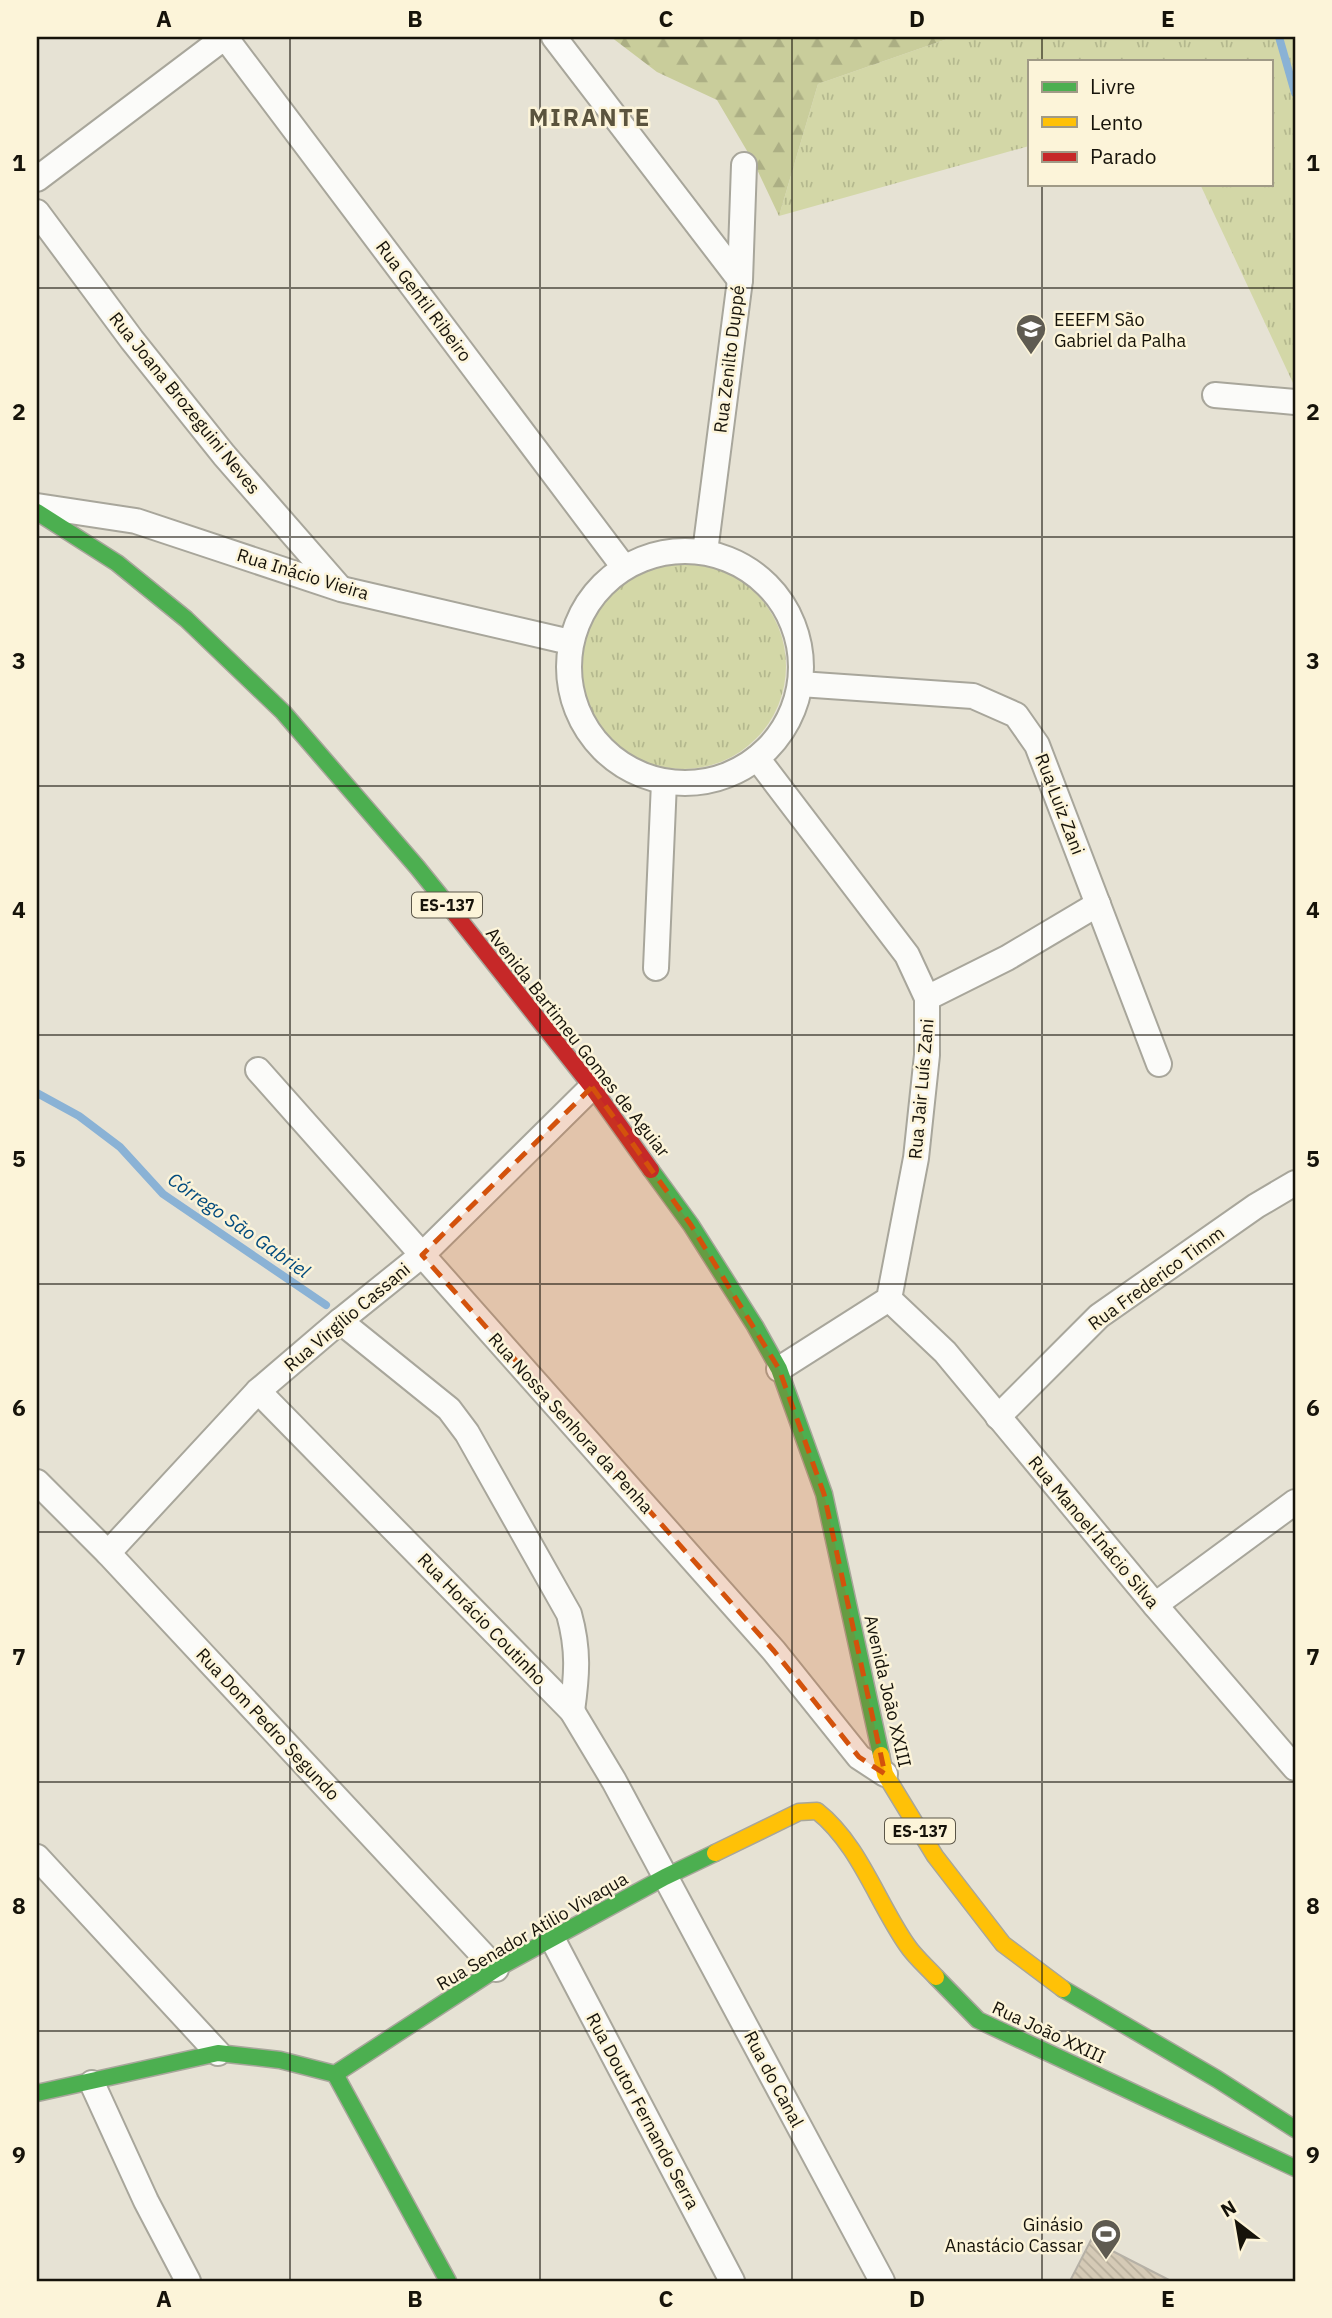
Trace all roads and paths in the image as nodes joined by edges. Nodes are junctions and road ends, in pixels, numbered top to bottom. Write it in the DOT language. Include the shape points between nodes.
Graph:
graph roads {
  1 [pos="225,37"];
  2 [pos="554,37"];
  3 [pos="744,165"];
  4 [pos="37,179"];
  5 [pos="37,212"];
  6 [pos="740,280"];
  7 [pos="1215,395"];
  8 [pos="1295,402"];
  9 [pos="37,506"];
  10 [pos="37,512"];
  11 [pos="705,552"];
  12 [pos="623,566"];
  13 [pos="341,589"];
  14 [pos="570,642"];
  15 [pos="800,684"];
  16 [pos="757,758"];
  17 [pos="664,782"];
  18 [pos="1098,904"];
  19 [pos="656,968"];
  20 [pos="927,998"];
  21 [pos="1159,1064"];
  22 [pos="258,1070"];
  23 [pos="592,1087"];
  24 [pos="1295,1183"];
  25 [pos="422,1255"];
  26 [pos="889,1299"];
  27 [pos="340,1321"];
  28 [pos="779,1368"];
  29 [pos="258,1391"];
  30 [pos="998,1417"];
  31 [pos="37,1482"];
  32 [pos="1295,1502"];
  33 [pos="108,1553"];
  34 [pos="1155,1605"];
  35 [pos="572,1711"];
  36 [pos="1295,1768"];
  37 [pos="885,1774"];
  38 [pos="853,1853"];
  39 [pos="37,1857"];
  40 [pos="665,1877"];
  41 [pos="553,1940"];
  42 [pos="496,1969"];
  43 [pos="218,2053"];
  44 [pos="335,2074"];
  45 [pos="92,2082"];
  46 [pos="37,2093"];
  47 [pos="1295,2129"];
  48 [pos="1295,2168"];
  49 [pos="188,2281"];
  50 [pos="448,2281"];
  51 [pos="732,2281"];
  52 [pos="882,2281"];
  1 -- 4 [label="street"];
  1 -- 12 [label="street, Rua Gentil Ribeiro"];
  2 -- 6 [label="street"];
  3 -- 6 [label="street, Rua Zenilto Duppé"];
  5 -- 13 [label="street, Rua Joana Brozeguini Neves" via="224,455"];
  6 -- 11 [label="street, Rua Zenilto Duppé"];
  7 -- 8 [label="street"];
  9 -- 13 [label="street, Rua Inácio Vieira" via="136,521"];
  10 -- 23 [label="main road, Avenida Bartimeu Gomes de Aguiar / ES-137" via="117,563 187,619 283,712 417,867"];
  11 -- 12 [label="street" via="667,551"];
  11 -- 15 [label="street" via="733,559 765,580 788,610 800,646"];
  12 -- 14 [label="street" via="586,605"];
  13 -- 14 [label="street, Rua Inácio Vieira"];
  14 -- 17 [label="street" via="568,679 578,715 598,747 628,769"];
  15 -- 16 [label="street" via="793,712 778,737"];
  15 -- 18 [label="street, Rua Luiz Zani" via="973,696 1016,715 1037,745"];
  16 -- 17 [label="street" via="729,775 697,783"];
  16 -- 20 [label="street, Rua Jair Luís Zani" via="907,955"];
  17 -- 19 [label="street"];
  18 -- 20 [label="street"];
  18 -- 21 [label="street, Rua Luiz Zani"];
  20 -- 26 [label="street, Rua Jair Luís Zani" via="927,1055 916,1158"];
  22 -- 25 [label="street, Rua Nossa Senhora da Penha"];
  23 -- 25 [label="street, Rua Virgílio Cassani"];
  23 -- 28 [label="main road, Avenida Bartimeu Gomes de Aguiar / ES-137" via="691,1225"];
  24 -- 30 [label="street, Rua Frederico Timm" via="1099,1316"];
  25 -- 27 [label="street, Rua Virgílio Cassani"];
  25 -- 37 [label="street, Rua Nossa Senhora da Penha" via="774,1651 859,1757"];
  26 -- 28 [label="street"];
  26 -- 30 [label="street, Rua Manoel Inácio Silva" via="944,1352"];
  27 -- 29 [label="street, Rua Virgílio Cassani"];
  27 -- 35 [label="street" via="449,1409 467,1433 569,1614 578,1666"];
  28 -- 37 [label="main road, Avenida João XXIII / ES-137" via="824,1494"];
  29 -- 33 [label="street, Rua Virgílio Cassani"];
  29 -- 35 [label="street, Rua Horácio Coutinho"];
  30 -- 34 [label="street, Rua Manoel Inácio Silva"];
  31 -- 33 [label="street, Rua Dom Pedro Segundo"];
  32 -- 34 [label="street"];
  33 -- 42 [label="street, Rua Dom Pedro Segundo"];
  34 -- 36 [label="street, Rua Manoel Inácio Silva"];
  35 -- 40 [label="street, Rua Horácio Coutinho"];
  37 -- 47 [label="main road, Avenida João XXIII / ES-137" via="935,1856 1003,1944 1073,1995"];
  38 -- 40 [label="main road, Rua Senador Atilio Vivaqua" via="817,1811 799,1812"];
  38 -- 48 [label="main road, Rua João XXIII" via="908,1947 978,2020"];
  39 -- 43 [label="street"];
  40 -- 41 [label="main road, Rua Senador Atilio Vivaqua"];
  40 -- 52 [label="street, Rua do Canal"];
  41 -- 42 [label="main road, Rua Senador Atilio Vivaqua"];
  41 -- 51 [label="street, Rua Doutor Fernando Serra"];
  42 -- 44 [label="main road, Rua Senador Atilio Vivaqua"];
  43 -- 44 [label="main road" via="280,2060"];
  43 -- 45 [label="main road"];
  44 -- 50 [label="main road"];
  45 -- 46 [label="main road"];
  45 -- 49 [label="street"];
}
